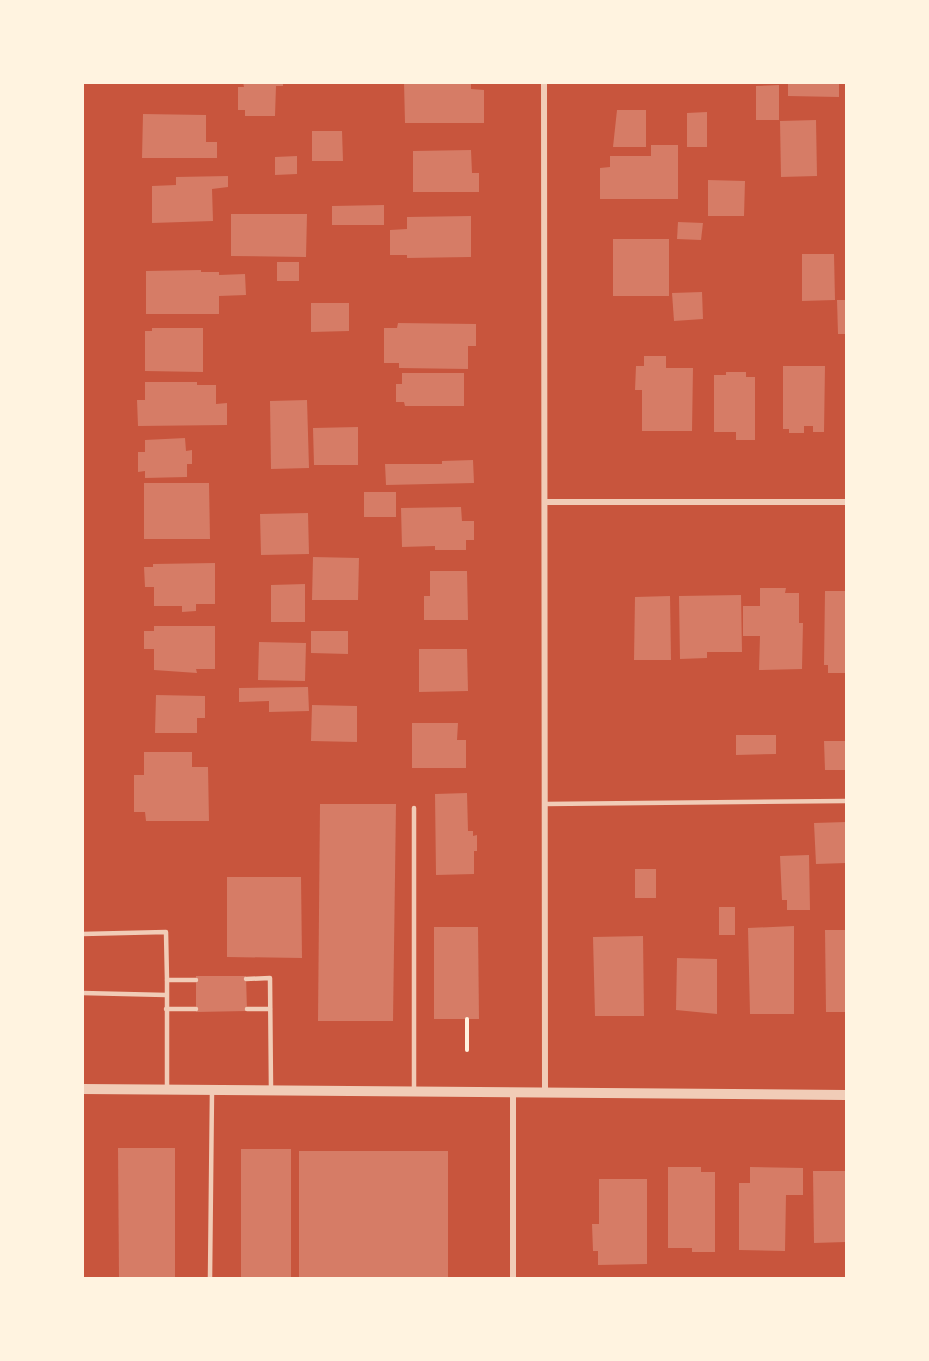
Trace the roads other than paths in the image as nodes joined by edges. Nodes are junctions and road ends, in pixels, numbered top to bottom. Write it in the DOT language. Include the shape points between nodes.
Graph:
graph roads {
  1 [pos="544,82"];
  2 [pos="544,502"];
  3 [pos="846,502"];
  4 [pos="846,801"];
  5 [pos="545,804"];
  6 [pos="414,808"];
  7 [pos="82,934"];
  8 [pos="246,979"];
  9 [pos="167,980"];
  10 [pos="196,980"];
  11 [pos="82,993"];
  12 [pos="166,995"];
  13 [pos="166,1009"];
  14 [pos="196,1009"];
  15 [pos="247,1009"];
  16 [pos="270,1009"];
  17 [pos="82,1089"];
  18 [pos="167,1090"];
  19 [pos="212,1090"];
  20 [pos="271,1091"];
  21 [pos="414,1092"];
  22 [pos="513,1093"];
  23 [pos="545,1093"];
  24 [pos="846,1095"];
  25 [pos="210,1278"];
  26 [pos="513,1278"];
  1 -- 2 [label="street"];
  2 -- 3 [label="street"];
  2 -- 5 [label="street"];
  4 -- 5 [label="lane"];
  5 -- 23 [label="street"];
  6 -- 21 [label="lane"];
  7 -- 9 [label="lane" via="166,932"];
  8 -- 16 [label="lane" via="270,978"];
  9 -- 10 [label="lane"];
  9 -- 12 [label="lane"];
  11 -- 12 [label="lane"];
  12 -- 13 [label="lane"];
  13 -- 14 [label="lane"];
  13 -- 18 [label="lane"];
  15 -- 16 [label="lane"];
  16 -- 20 [label="lane"];
  17 -- 18 [label="street"];
  18 -- 19 [label="street"];
  19 -- 20 [label="street"];
  19 -- 25 [label="lane"];
  20 -- 21 [label="street"];
  21 -- 22 [label="street"];
  22 -- 23 [label="street"];
  22 -- 26 [label="street"];
  23 -- 24 [label="street"];
}
